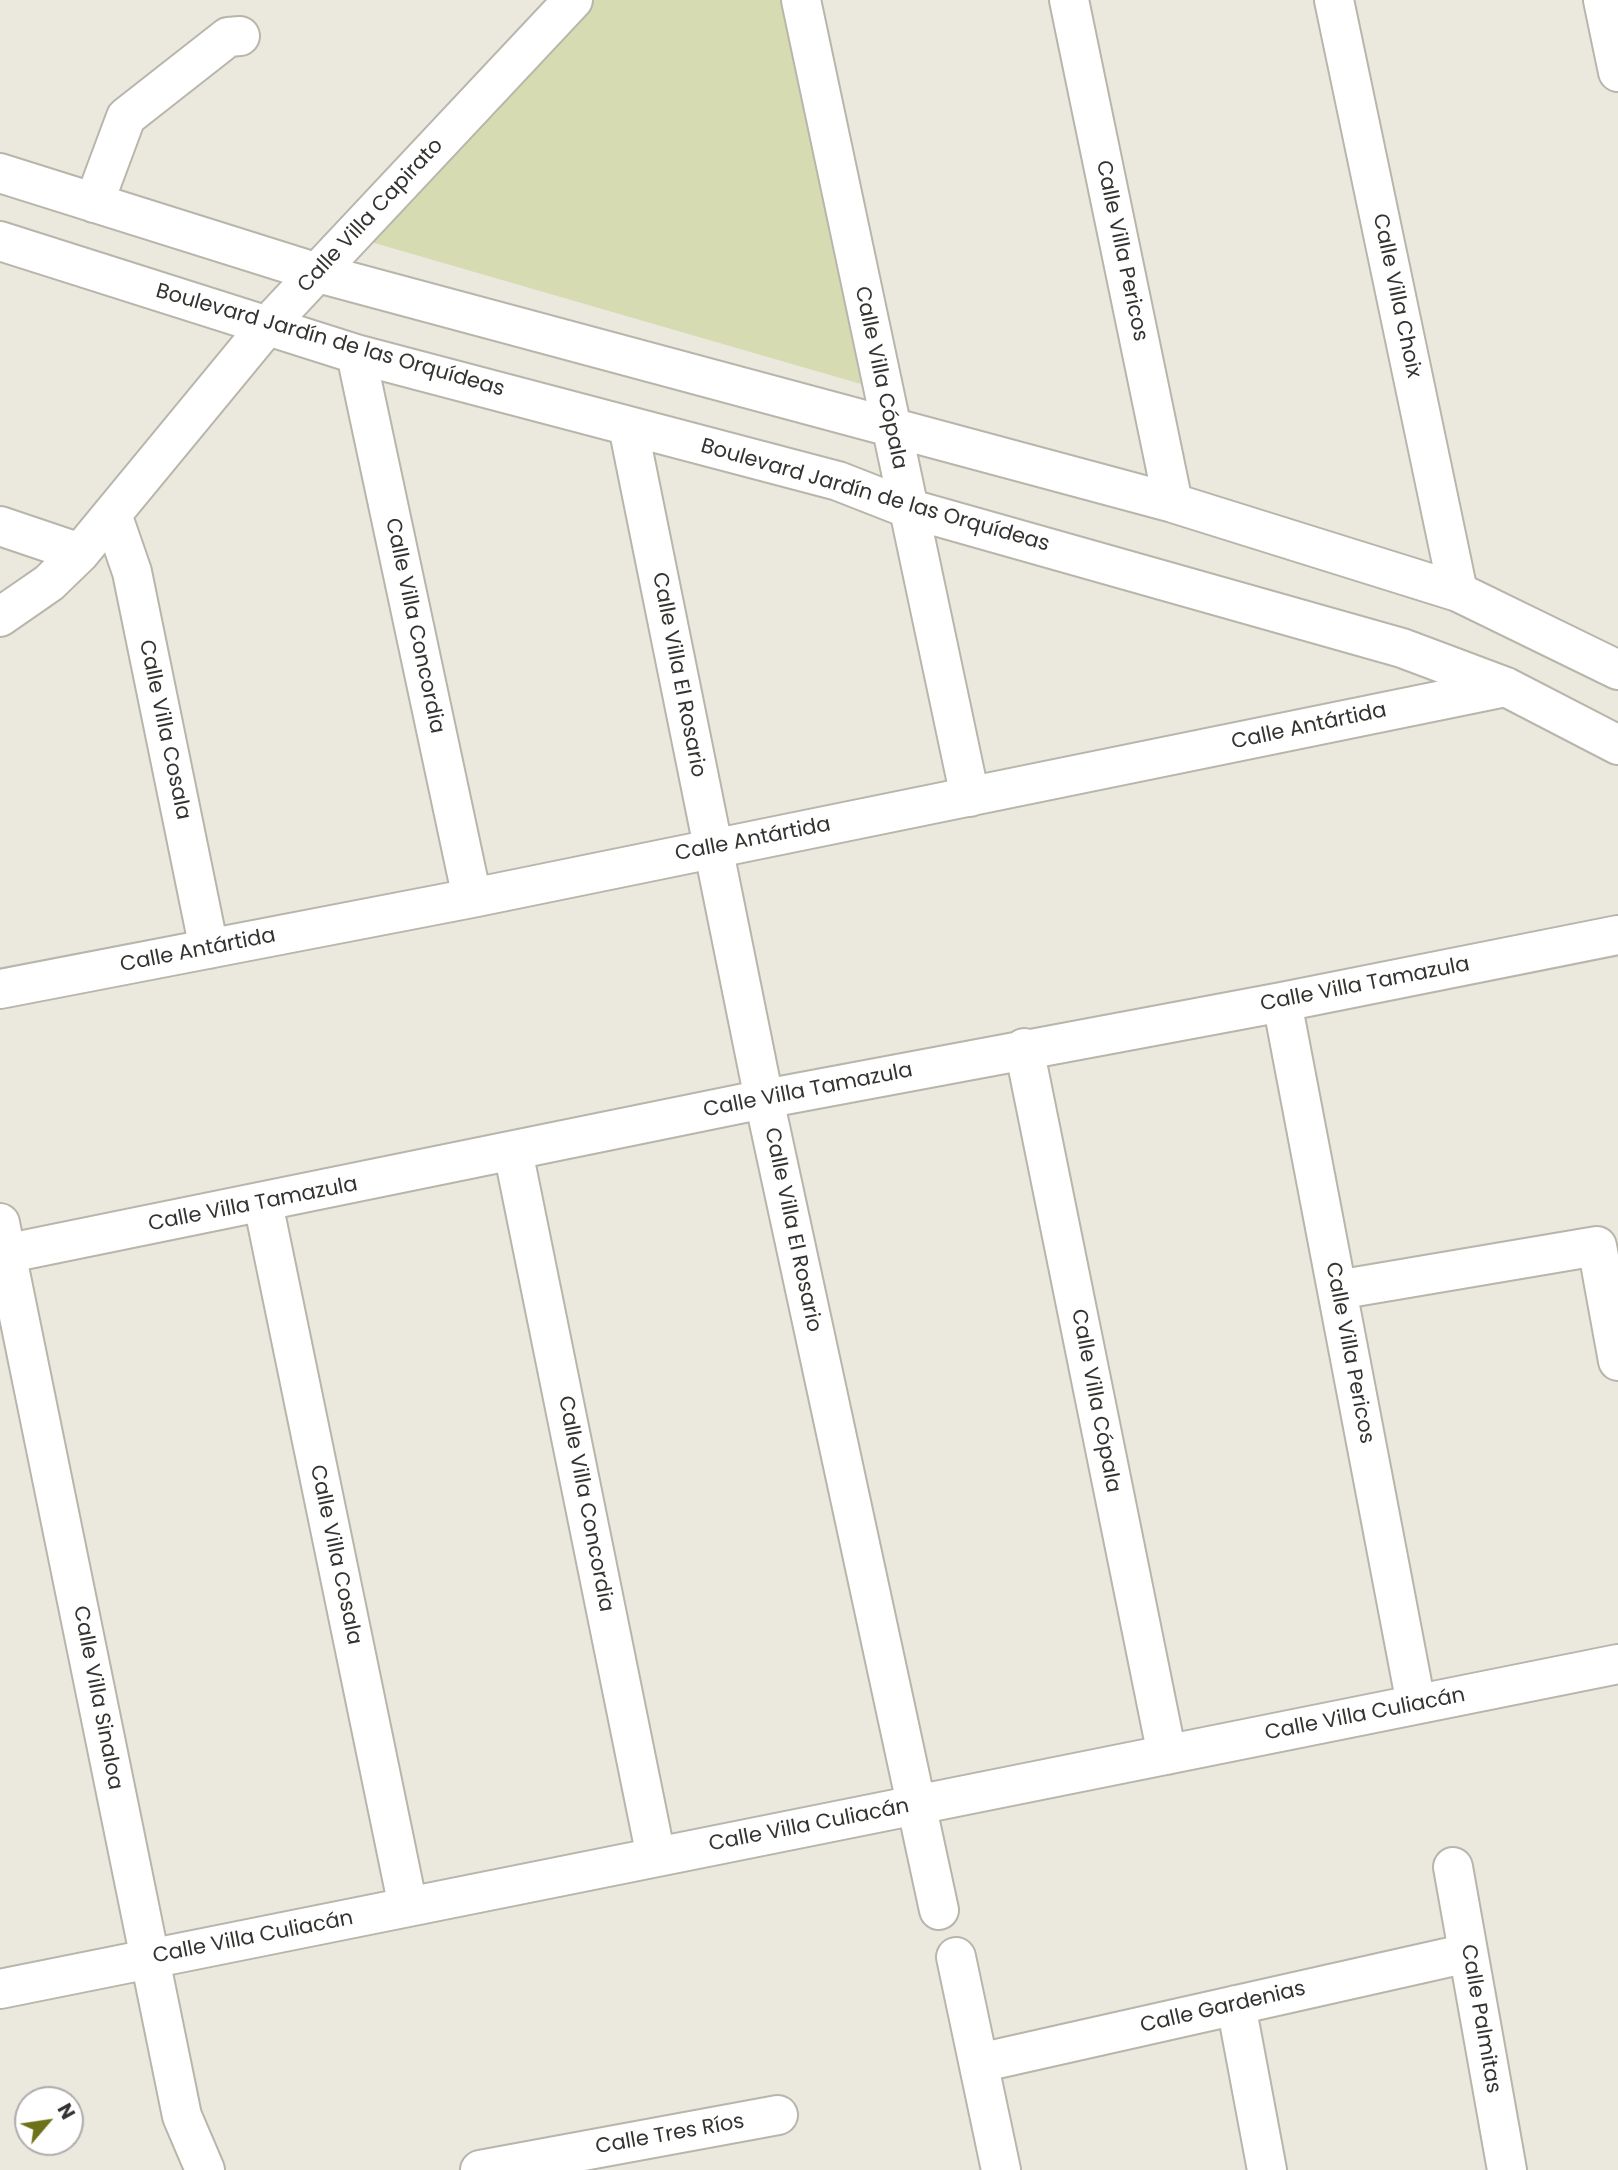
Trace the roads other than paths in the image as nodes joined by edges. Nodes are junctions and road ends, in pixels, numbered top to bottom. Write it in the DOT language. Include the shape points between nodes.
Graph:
graph roads {
  1 [pos="573,0"];
  2 [pos="801,0"];
  3 [pos="1069,0"];
  4 [pos="1334,0"];
  5 [pos="1603,0"];
  6 [pos="240,36"];
  7 [pos="1618,72"];
  8 [pos="0,173"];
  9 [pos="94,203"];
  10 [pos="0,241"];
  11 [pos="318,274"];
  12 [pos="267,326"];
  13 [pos="356,354"];
  14 [pos="890,425"];
  15 [pos="628,426"];
  16 [pos="1174,503"];
  17 [pos="907,508"];
  18 [pos="112,513"];
  19 [pos="0,526"];
  20 [pos="80,553"];
  21 [pos="1458,593"];
  22 [pos="0,617"];
  23 [pos="1618,670"];
  24 [pos="1506,687"];
  25 [pos="1618,745"];
  26 [pos="970,797"];
  27 [pos="713,847"];
  28 [pos="472,898"];
  29 [pos="1618,935"];
  30 [pos="209,949"];
  31 [pos="0,989"];
  32 [pos="1282,1002"];
  33 [pos="1024,1048"];
  34 [pos="764,1098"];
  35 [pos="513,1151"];
  36 [pos="263,1203"];
  37 [pos="2,1244"];
  38 [pos="1337,1290"];
  39 [pos="1618,1361"];
  40 [pos="1618,1664"];
  41 [pos="1416,1704"];
  42 [pos="1167,1755"];
  43 [pos="917,1805"];
  44 [pos="656,1857"];
  45 [pos="1453,1867"];
  46 [pos="408,1908"];
  47 [pos="939,1910"];
  48 [pos="1468,1953"];
  49 [pos="956,1957"];
  50 [pos="150,1959"];
  51 [pos="0,1989"];
  52 [pos="1236,2005"];
  53 [pos="979,2063"];
  54 [pos="778,2115"];
  55 [pos="205,2170"];
  56 [pos="480,2170"];
  57 [pos="1001,2170"];
  58 [pos="1267,2170"];
  59 [pos="1507,2170"];
  1 -- 11 [label="street, Calle Villa Capirato"];
  2 -- 14 [label="street, Calle Villa Cópala"];
  3 -- 16 [label="street, Calle Villa Pericos"];
  4 -- 21 [label="street, Calle Villa Choix"];
  5 -- 7 [label="street"];
  6 -- 9 [label="street" via="228,37 126,117"];
  8 -- 9 [label="street"];
  9 -- 11 [label="street"];
  10 -- 12 [label="street, Boulevard Jardín de las Orquídeas"];
  11 -- 12 [label="street, Calle Villa Capirato"];
  11 -- 14 [label="street"];
  12 -- 13 [label="street, Boulevard Jardín de las Orquídeas"];
  12 -- 18 [label="street, Calle Villa Capirato"];
  13 -- 15 [label="street, Boulevard Jardín de las Orquídeas"];
  13 -- 28 [label="street, Calle Villa Concordia"];
  14 -- 16 [label="street"];
  14 -- 17 [label="street, Calle Villa Cópala"];
  15 -- 17 [label="street, Boulevard Jardín de las Orquídeas" via="838,481"];
  15 -- 27 [label="street, Calle Villa El Rosario"];
  16 -- 21 [label="street"];
  17 -- 24 [label="street, Boulevard Jardín de las Orquídeas" via="1402,648"];
  17 -- 26 [label="street, Calle Villa Cópala"];
  18 -- 20 [label="street, Calle Villa Capirato"];
  18 -- 30 [label="street, Calle Villa Cosala" via="132,572"];
  19 -- 20 [label="street"];
  20 -- 22 [label="street, Calle Villa Capirato" via="49,583"];
  21 -- 23 [label="street"];
  24 -- 25 [label="street, Boulevard Jardín de las Orquídeas"];
  24 -- 26 [label="street, Calle Antártida"];
  26 -- 27 [label="street, Calle Antártida"];
  27 -- 28 [label="street, Calle Antártida"];
  27 -- 34 [label="street, Calle Villa El Rosario"];
  28 -- 30 [label="street, Calle Antártida"];
  29 -- 32 [label="street, Calle Villa Tamazula"];
  30 -- 31 [label="street, Calle Antártida"];
  32 -- 33 [label="street, Calle Villa Tamazula"];
  32 -- 38 [label="street, Calle Villa Pericos"];
  33 -- 34 [label="street, Calle Villa Tamazula"];
  33 -- 42 [label="street, Calle Villa Cópala"];
  34 -- 35 [label="street, Calle Villa Tamazula"];
  34 -- 43 [label="street, Calle Villa El Rosario"];
  35 -- 36 [label="street, Calle Villa Tamazula"];
  35 -- 44 [label="street, Calle Villa Concordia"];
  36 -- 37 [label="street, Calle Villa Tamazula"];
  36 -- 46 [label="street, Calle Villa Cosala"];
  37 -- 50 [label="street, Calle Villa Sinaloa"];
  38 -- 39 [label="street" via="1597,1246"];
  38 -- 41 [label="street, Calle Villa Pericos"];
  40 -- 41 [label="street, Calle Villa Culiacán"];
  41 -- 42 [label="street, Calle Villa Culiacán"];
  42 -- 43 [label="street, Calle Villa Culiacán"];
  43 -- 44 [label="street, Calle Villa Culiacán"];
  43 -- 47 [label="street, Calle Villa El Rosario"];
  44 -- 46 [label="street, Calle Villa Culiacán"];
  45 -- 48 [label="street, Calle Palmitas"];
  46 -- 50 [label="street, Calle Villa Culiacán"];
  48 -- 52 [label="street, Calle Gardenias"];
  48 -- 59 [label="street, Calle Palmitas"];
  49 -- 53 [label="street"];
  50 -- 51 [label="street, Calle Villa Culiacán"];
  50 -- 55 [label="street, Calle Villa Sinaloa" via="182,2116"];
  52 -- 53 [label="street, Calle Gardenias"];
  52 -- 58 [label="street"];
  53 -- 57 [label="street"];
  54 -- 56 [label="street, Calle Tres Ríos"];
}
